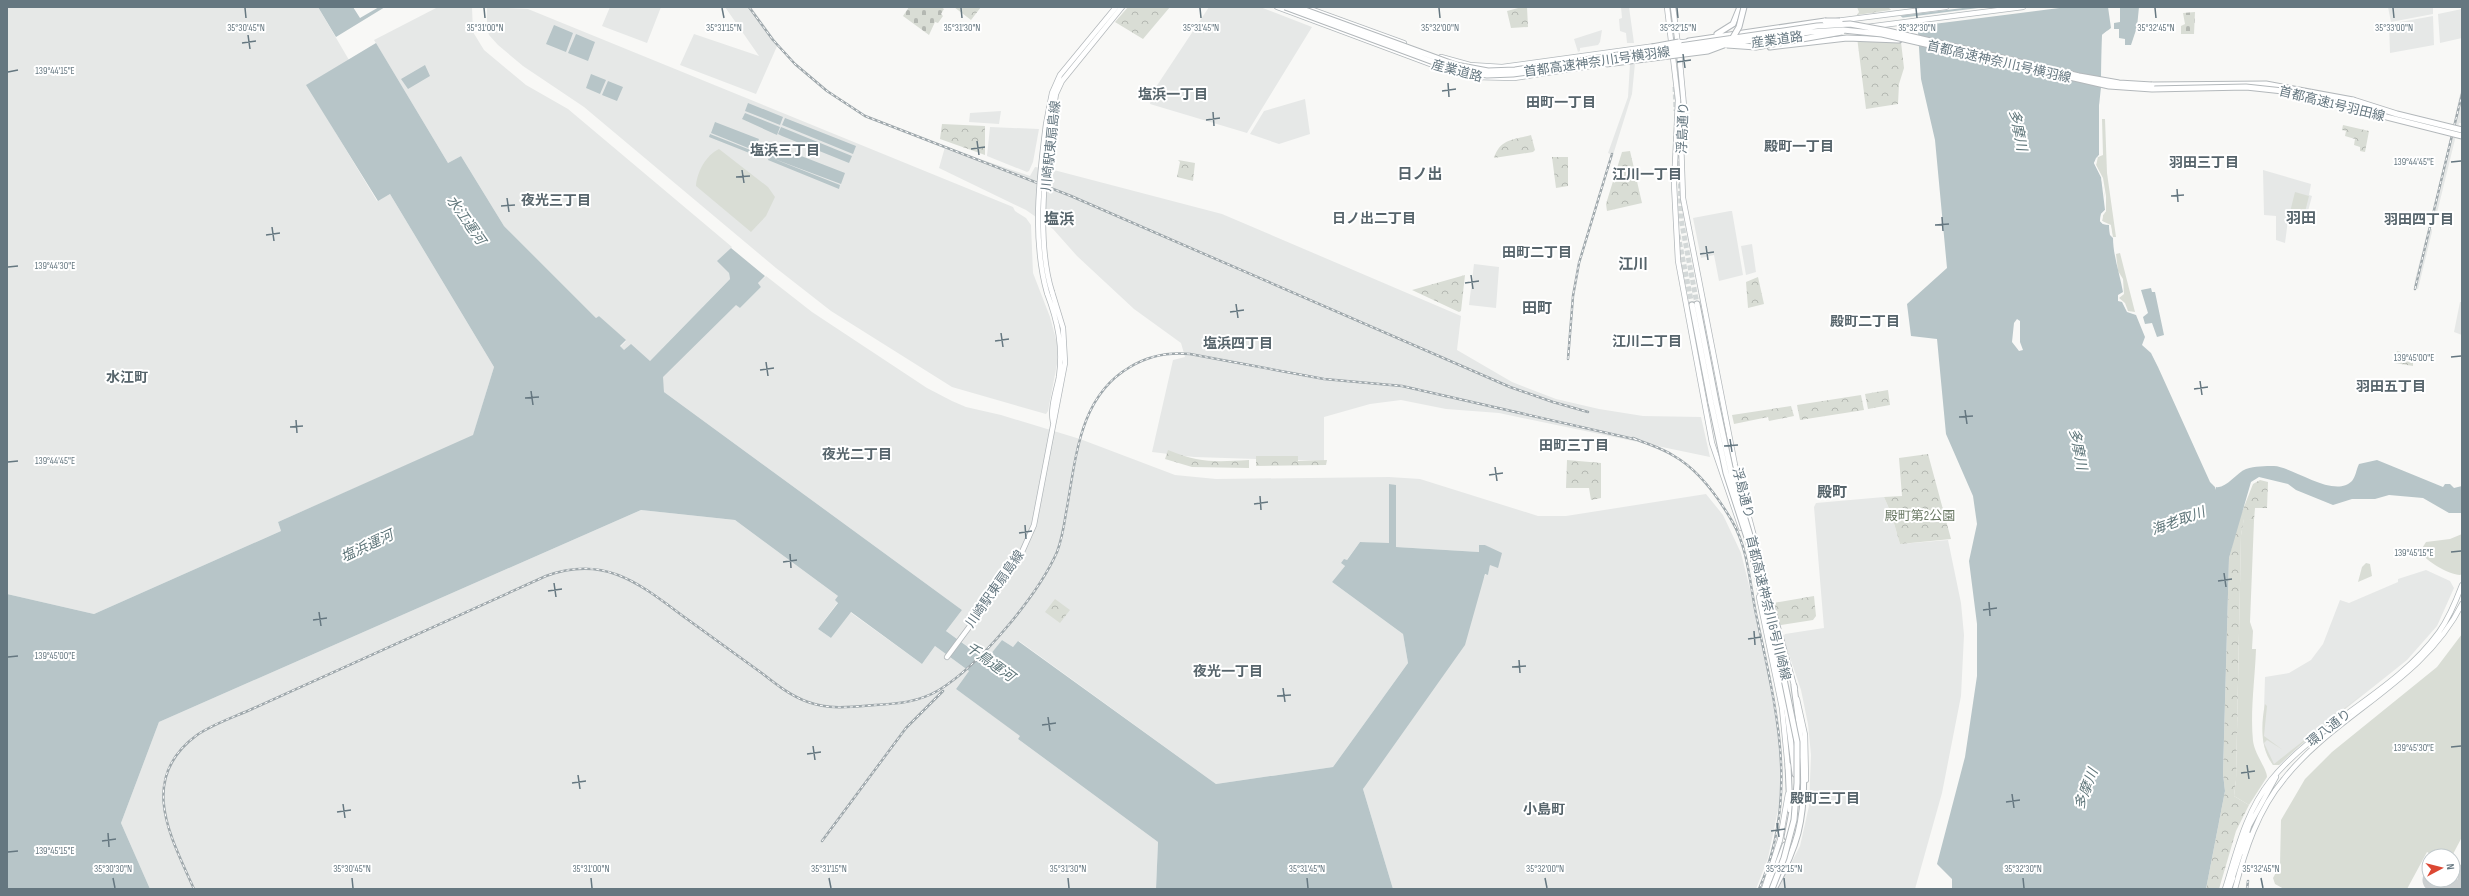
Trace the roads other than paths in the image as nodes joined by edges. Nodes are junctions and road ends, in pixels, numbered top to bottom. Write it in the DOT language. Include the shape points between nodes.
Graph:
graph roads {
  1 [pos="1116,7"];
  2 [pos="1122,7"];
  3 [pos="1276,7"];
  4 [pos="1285,7"];
  5 [pos="1297,7"];
  6 [pos="1305,7"];
  7 [pos="1667,7"];
  8 [pos="1673,7"];
  9 [pos="1740,7"];
  10 [pos="1744,7"];
  11 [pos="1946,7"];
  12 [pos="2023,7"];
  13 [pos="1876,28"];
  14 [pos="1859,29"];
  15 [pos="1689,42"];
  16 [pos="1916,42"];
  17 [pos="1677,43"];
  18 [pos="1672,44"];
  19 [pos="1742,44"];
  20 [pos="1626,53"];
  21 [pos="1679,53"];
  22 [pos="1673,54"];
  23 [pos="1567,66"];
  24 [pos="2152,87"];
  25 [pos="1048,124"];
  26 [pos="2462,131"];
  27 [pos="2462,585"];
  28 [pos="2462,604"];
  29 [pos="947,657"];
  30 [pos="1794,686"];
  31 [pos="1788,765"];
  32 [pos="2277,775"];
  33 [pos="2257,823"];
  34 [pos="2232,879"];
  35 [pos="1764,889"];
  36 [pos="1768,889"];
  37 [pos="1774,889"];
  38 [pos="2225,889"];
  39 [pos="2229,889"];
  40 [pos="2235,889"];
  1 -- 25 [label="main road, 川崎駅東扇島線" via="1060,75 1052,93"];
  2 -- 25 [label="main road, 川崎駅東扇島線" via="1062,81"];
  3 -- 22 [label="main road, 産業道路" via="1438,67 1486,79 1520,78"];
  4 -- 23 [label="highway, 首都高速神奈川1号横羽線, bridge" via="1464,72 1503,75"];
  5 -- 20 [label="highway, 首都高速神奈川1号横羽線, bridge" via="1470,69 1508,70"];
  6 -- 18 [label="main road, 産業道路" via="1441,57 1480,67 1517,66"];
  7 -- 18 [label="main road, 浮島通り"];
  8 -- 17 [label="main road, 浮島通り"];
  9 -- 20 [label="highway, bridge" via="1733,24 1720,34"];
  10 -- 23 [label="highway, bridge" via="1735,35 1717,49 1618,63"];
  11 -- 15 [label="main road, 産業道路"];
  12 -- 14 [label="main road, 産業道路, bridge"];
  13 -- 15 [label="highway, bridge" via="1853,22 1825,21"];
  13 -- 20 [label="highway, 首都高速神奈川1号横羽線, bridge" via="1850,24 1828,25"];
  13 -- 24 [label="highway, 首都高速神奈川1号横羽線, bridge" via="2079,76"];
  14 -- 16 [label="highway, 首都高速神奈川1号横羽線, bridge"];
  14 -- 19 [label="main road, 産業道路"];
  14 -- 23 [label="highway, 首都高速神奈川1号横羽線, bridge" via="1816,31"];
  15 -- 17 [label="main road, 産業道路"];
  16 -- 19 [label="highway, bridge" via="1862,37 1753,49"];
  16 -- 24 [label="highway, 首都高速神奈川1号横羽線, bridge" via="2096,84"];
  17 -- 18 [label="main road, 産業道路"];
  17 -- 21 [label="main road, 浮島通り"];
  18 -- 22 [label="main road, 浮島通り"];
  19 -- 21 [label="main road, 産業道路"];
  21 -- 22 [label="main road, 産業道路"];
  21 -- 30 [label="main road, 浮島通り" via="1684,106 1682,186 1691,247 1739,480"];
  22 -- 31 [label="main road, 浮島通り" via="1678,100 1674,184 1678,261 1712,443 1749,551 1756,580 1782,708"];
  24 -- 26 [label="highway, 首都高速1号羽田線, bridge" via="2265,88"];
  24 -- 26 [label="highway, 首都高速1号羽田線, bridge" via="2266,84 2353,100"];
  25 -- 29 [label="main road, 川崎駅東扇島線, bridge" via="1040,171 1040,254 1057,320 1061,347 1051,415 1053,422 1037,514 1028,542 1018,560"];
  27 -- 32 [label="main road, 環八通り" via="2446,620 2417,657 2310,742"];
  28 -- 33 [label="main road, 環八通り" via="2443,636 2421,660 2296,764 2272,795"];
  30 -- 37 [label="highway, bridge" via="1802,751 1802,813 1795,843"];
  30 -- 37 [label="main road, 浮島通り" via="1806,742 1805,793 1798,840"];
  31 -- 35 [label="main road, 浮島通り" via="1783,824"];
  31 -- 35 [label="highway" via="1790,806 1782,845"];
  32 -- 34 [label="main road" via="2249,826"];
  32 -- 38 [label="main road, 環八通り" via="2263,791 2247,819"];
  33 -- 34 [label="main road" via="2244,846"];
  33 -- 40 [label="main road, 環八通り"];
  34 -- 39 [label="main road"];
  36 -- 37 [label="highway, 首都高速神奈川6号川崎線, bridge" via="1782,856 1791,820 1795,782 1792,743 1759,581 1722,457 1694,304 1728,462 1764,582 1797,742 1798,783 1794,820"];
}
